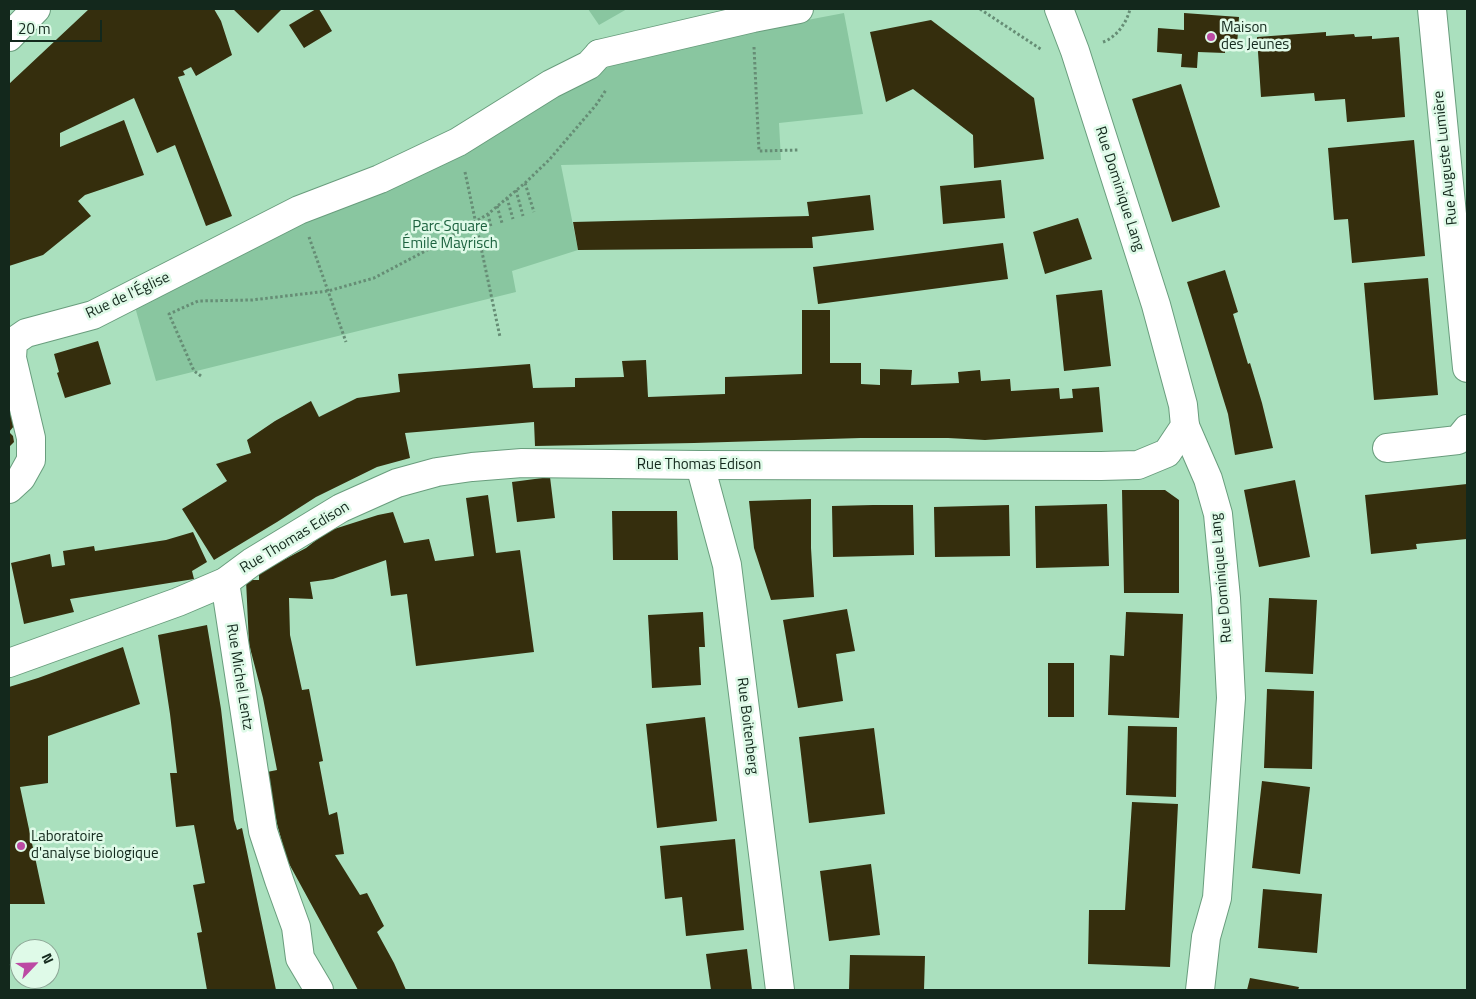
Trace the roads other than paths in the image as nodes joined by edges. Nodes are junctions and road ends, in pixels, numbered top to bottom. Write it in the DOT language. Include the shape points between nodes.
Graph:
graph roads {
  1 [pos="36,9"];
  2 [pos="799,9"];
  3 [pos="1059,9"];
  4 [pos="1432,9"];
  5 [pos="9,37"];
  6 [pos="1467,368"];
  7 [pos="1185,426"];
  8 [pos="1467,429"];
  9 [pos="1387,448"];
  10 [pos="700,465"];
  11 [pos="9,489"];
  12 [pos="225,582"];
  13 [pos="9,663"];
  14 [pos="319,990"];
  15 [pos="780,990"];
  16 [pos="1200,990"];
  1 -- 5 [label="street"];
  2 -- 11 [label="street, Rue de l'Église" via="598,54 589,65 551,84 458,142 380,179 299,210 93,315 26,333 13,342 12,358 31,438 31,460 21,478"];
  3 -- 7 [label="street, Rue Dominique Lang" via="1156,305"];
  4 -- 6 [label="street, Rue Auguste Lumière"];
  7 -- 10 [label="street, Rue Thomas Edison" via="1167,453 1138,465"];
  7 -- 16 [label="street, Rue Dominique Lang" via="1208,479 1218,514 1231,698 1217,898 1206,936"];
  8 -- 9 [label="street" via="1458,440"];
  10 -- 12 [label="street, Rue Thomas Edison" via="522,463 437,472 397,483 341,508"];
  10 -- 15 [label="street, Rue Boitenberg" via="727,566"];
  12 -- 13 [label="street"];
  12 -- 14 [label="street, Rue Michel Lentz" via="263,831 296,927 300,958"];
}
